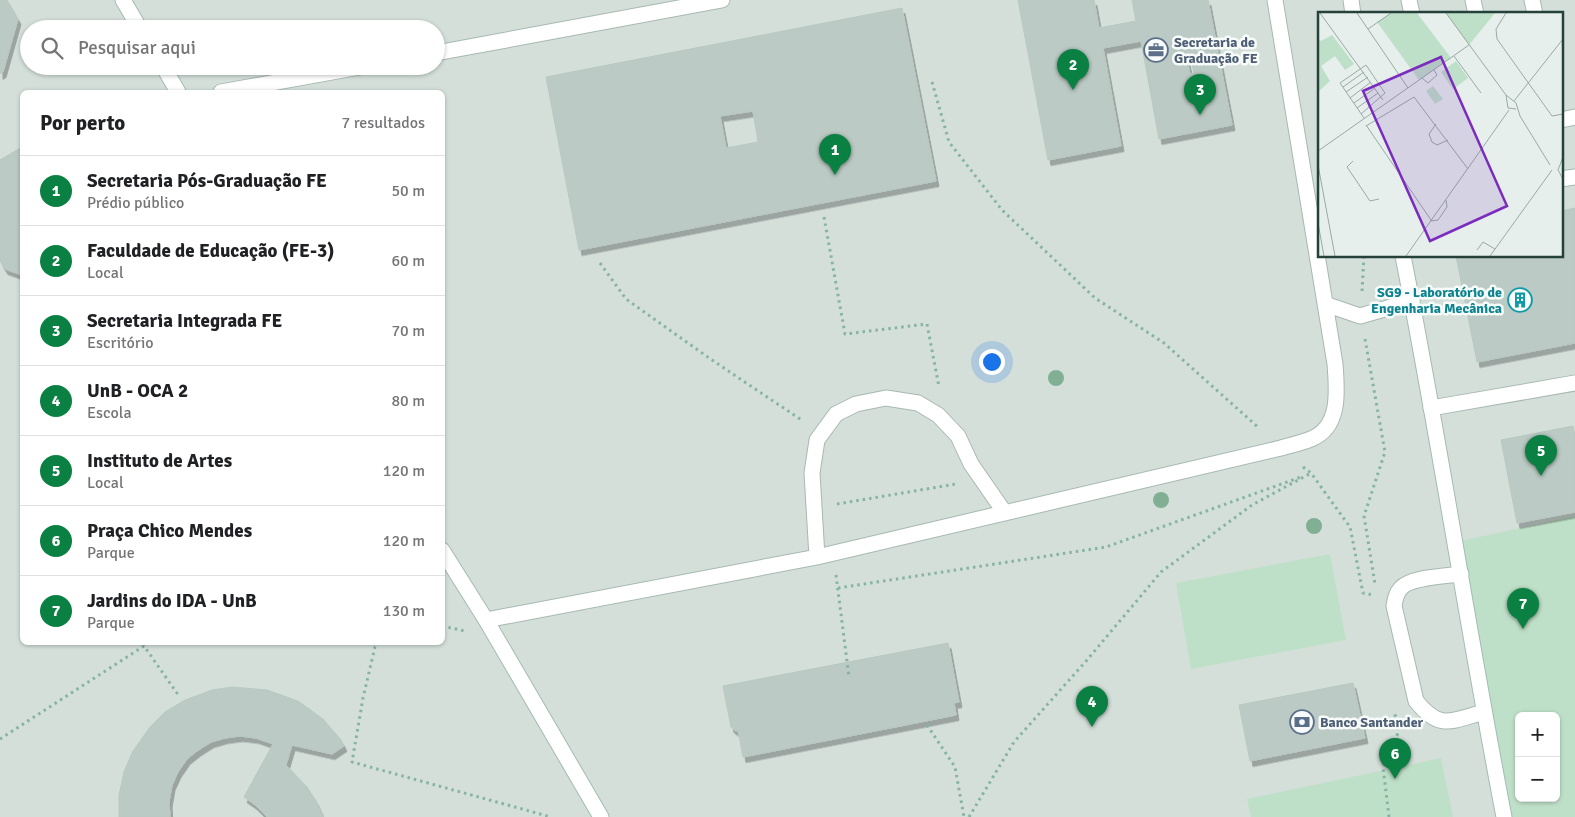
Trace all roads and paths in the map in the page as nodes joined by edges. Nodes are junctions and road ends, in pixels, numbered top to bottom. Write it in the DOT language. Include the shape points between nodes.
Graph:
graph roads {
  1 [pos="123,0"];
  2 [pos="722,0"];
  3 [pos="1276,0"];
  4 [pos="135,20"];
  5 [pos="445,51"];
  6 [pos="167,75"];
  7 [pos="315,75"];
  8 [pos="932,82"];
  9 [pos="175,90"];
  10 [pos="232,90"];
  11 [pos="1575,117"];
  12 [pos="1562,120"];
  13 [pos="1575,177"];
  14 [pos="1562,179"];
  15 [pos="824,217"];
  16 [pos="1364,258"];
  17 [pos="1403,258"];
  18 [pos="600,263"];
  19 [pos="1412,301"];
  20 [pos="1325,304"];
  21 [pos="1360,316"];
  22 [pos="1575,383"];
  23 [pos="1431,408"];
  24 [pos="946,423"];
  25 [pos="827,426"];
  26 [pos="1281,448"];
  27 [pos="1310,473"];
  28 [pos="955,475"];
  29 [pos="828,506"];
  30 [pos="1005,513"];
  31 [pos="834,553"];
  32 [pos="445,555"];
  33 [pos="817,557"];
  34 [pos="1461,574"];
  35 [pos="838,588"];
  36 [pos="486,620"];
  37 [pos="445,627"];
  38 [pos="471,632"];
  39 [pos="377,645"];
  40 [pos="849,676"];
  41 [pos="179,696"];
  42 [pos="1393,706"];
  43 [pos="1484,712"];
  44 [pos="927,725"];
  45 [pos="0,739"];
  46 [pos="551,817"];
  47 [pos="601,817"];
  48 [pos="964,817"];
  49 [pos="969,817"];
  50 [pos="1389,817"];
  51 [pos="1504,817"];
  1 -- 4 [label="street"];
  2 -- 5 [label="street"];
  3 -- 20 [label="street"];
  6 -- 9 [label="street"];
  7 -- 10 [label="street"];
  8 -- 26 [label="path" via="949,142 1002,210 1095,298 1164,342"];
  11 -- 12 [label="street"];
  13 -- 14 [label="street"];
  15 -- 24 [label="path" via="845,334 927,324"];
  16 -- 21 [label="path"];
  17 -- 19 [label="street"];
  18 -- 25 [label="path" via="626,299 800,420"];
  19 -- 21 [label="street"];
  19 -- 23 [label="street"];
  20 -- 21 [label="street"];
  20 -- 26 [label="street" via="1337,389 1333,419 1312,439"];
  21 -- 27 [label="path" via="1385,452 1364,516 1376,596 1363,593 1350,527"];
  22 -- 23 [label="street"];
  23 -- 34 [label="street"];
  24 -- 25 [label="street" via="918,404 886,398 843,410"];
  24 -- 30 [label="street" via="958,436 971,464"];
  25 -- 33 [label="street" via="817,440 812,473"];
  26 -- 27 [label="path"];
  26 -- 30 [label="street"];
  27 -- 35 [label="path" via="1106,547"];
  27 -- 49 [label="path" via="1252,505 1161,572 1014,742"];
  28 -- 29 [label="path" via="957,484"];
  30 -- 31 [label="street"];
  31 -- 33 [label="street"];
  31 -- 35 [label="path"];
  32 -- 36 [label="street"];
  33 -- 36 [label="street"];
  34 -- 43 [label="street"];
  34 -- 43 [label="street" via="1410,582 1400,588 1394,606 1416,701 1426,713 1435,720 1448,722"];
  35 -- 40 [label="path"];
  36 -- 47 [label="street"];
  37 -- 38 [label="path"];
  39 -- 46 [label="path" via="352,762"];
  41 -- 45 [label="path" via="144,646"];
  42 -- 50 [label="path" via="1398,733 1383,767"];
  43 -- 51 [label="street"];
  44 -- 48 [label="path" via="955,767"];
}
